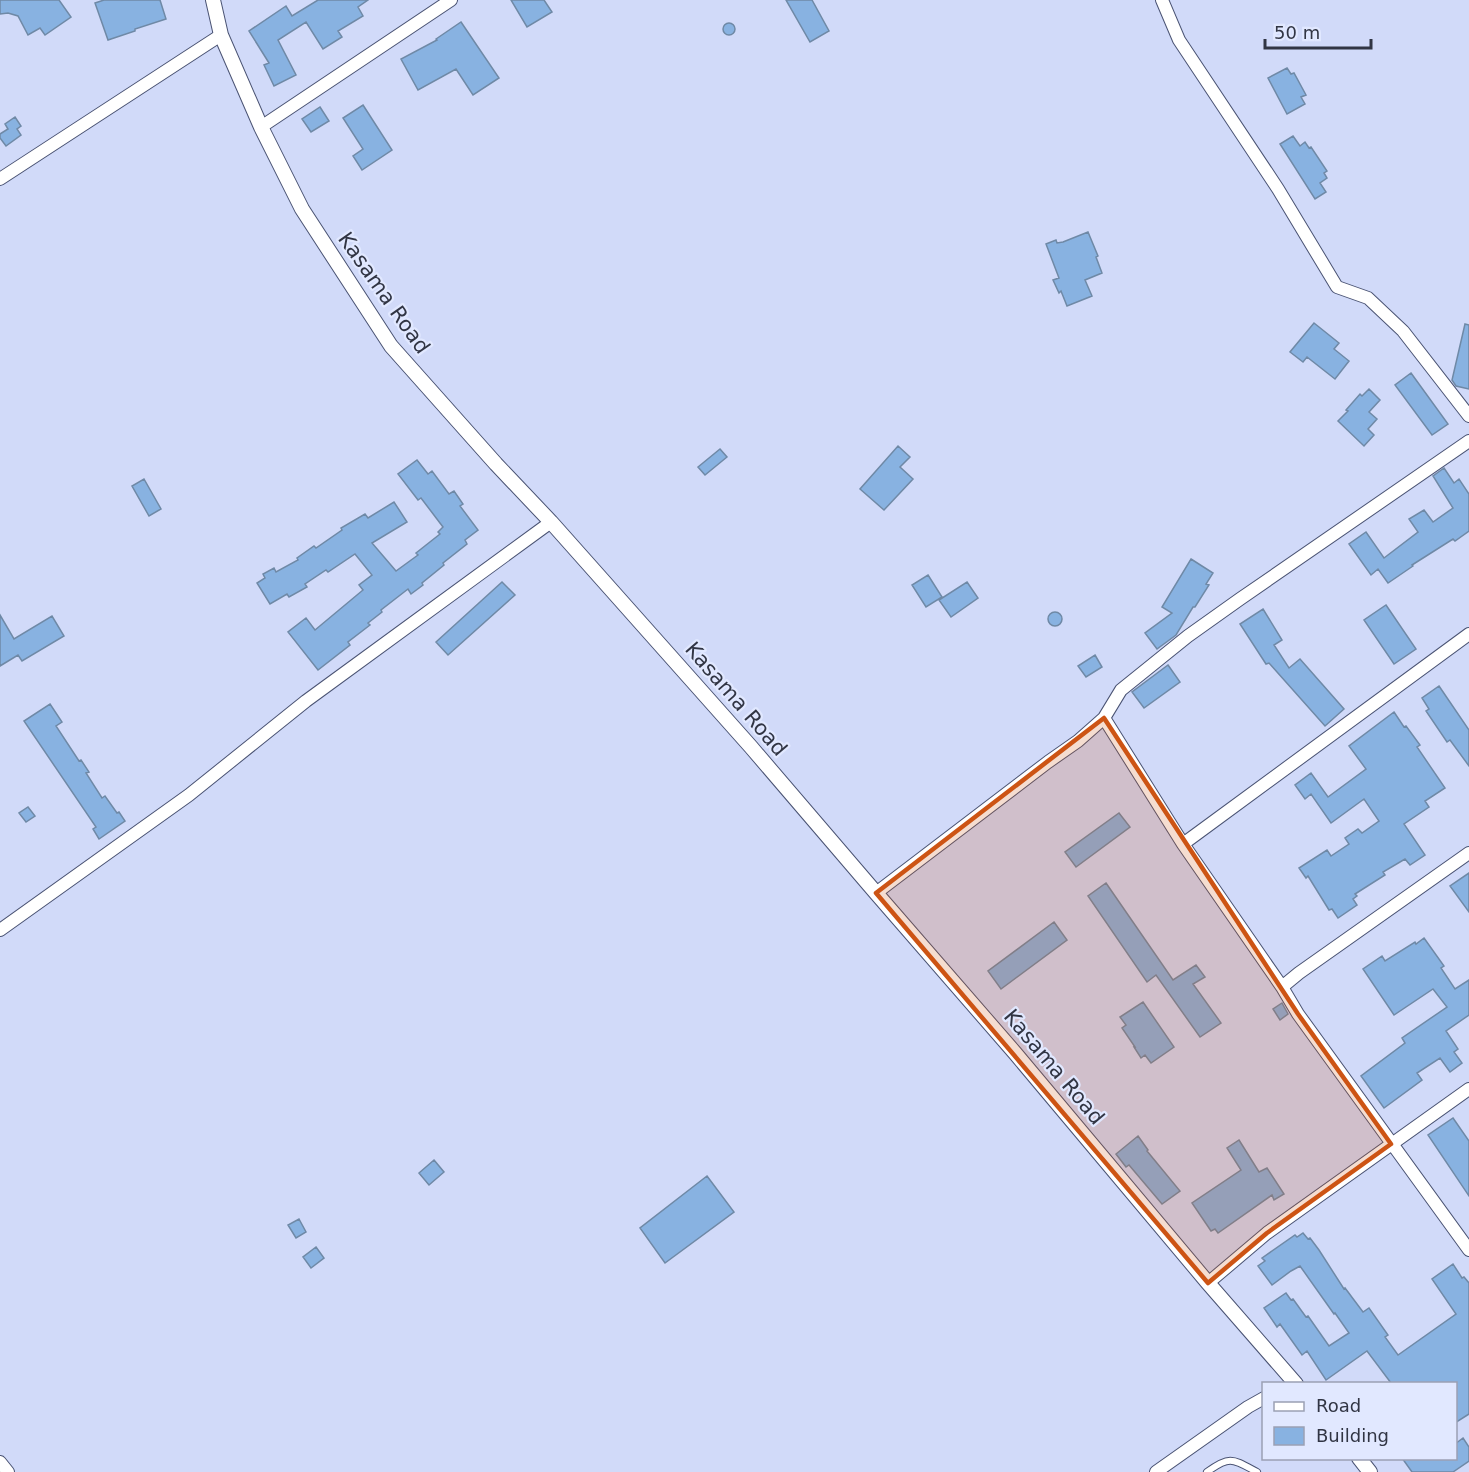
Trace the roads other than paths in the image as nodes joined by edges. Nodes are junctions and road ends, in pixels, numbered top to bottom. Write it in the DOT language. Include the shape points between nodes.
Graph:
graph roads {
  1 [pos="213,0"];
  2 [pos="451,0"];
  3 [pos="1162,0"];
  4 [pos="221,35"];
  5 [pos="261,127"];
  6 [pos="0,179"];
  7 [pos="1469,416"];
  8 [pos="1469,441"];
  9 [pos="551,522"];
  10 [pos="1469,634"];
  11 [pos="1104,718"];
  12 [pos="1183,844"];
  13 [pos="1469,853"];
  14 [pos="876,893"];
  15 [pos="0,930"];
  16 [pos="1282,987"];
  17 [pos="1469,1089"];
  18 [pos="1391,1143"];
  19 [pos="1469,1250"];
  20 [pos="1208,1282"];
  21 [pos="1292,1382"];
  22 [pos="1262,1399"];
  23 [pos="1361,1460"];
  24 [pos="0,1462"];
  25 [pos="8,1472"];
  26 [pos="1156,1472"];
  27 [pos="1207,1472"];
  28 [pos="1257,1472"];
  29 [pos="1370,1472"];
  1 -- 4 [label="street, Kasama Road"];
  2 -- 5 [label="street"];
  3 -- 7 [label="street" via="1179,40 1278,189 1337,287 1368,298 1402,330"];
  4 -- 5 [label="street, Kasama Road"];
  4 -- 6 [label="street"];
  5 -- 9 [label="street, Kasama Road" via="302,209 391,346"];
  8 -- 11 [label="street" via="1188,636 1121,690"];
  9 -- 14 [label="street, Kasama Road"];
  9 -- 15 [label="street" via="306,701 189,795"];
  10 -- 12 [label="street"];
  11 -- 12 [label="street"];
  11 -- 14 [label="street"];
  12 -- 16 [label="street"];
  13 -- 16 [label="street"];
  14 -- 20 [label="street, Kasama Road"];
  16 -- 18 [label="street"];
  17 -- 18 [label="street"];
  18 -- 19 [label="street"];
  18 -- 20 [label="street" via="1267,1233"];
  20 -- 21 [label="street, Kasama Road"];
  22 -- 26 [label="street"];
  23 -- 29 [label="street"];
  24 -- 25 [label="street"];
  27 -- 28 [label="lane" via="1220,1462 1236,1460"];
}
